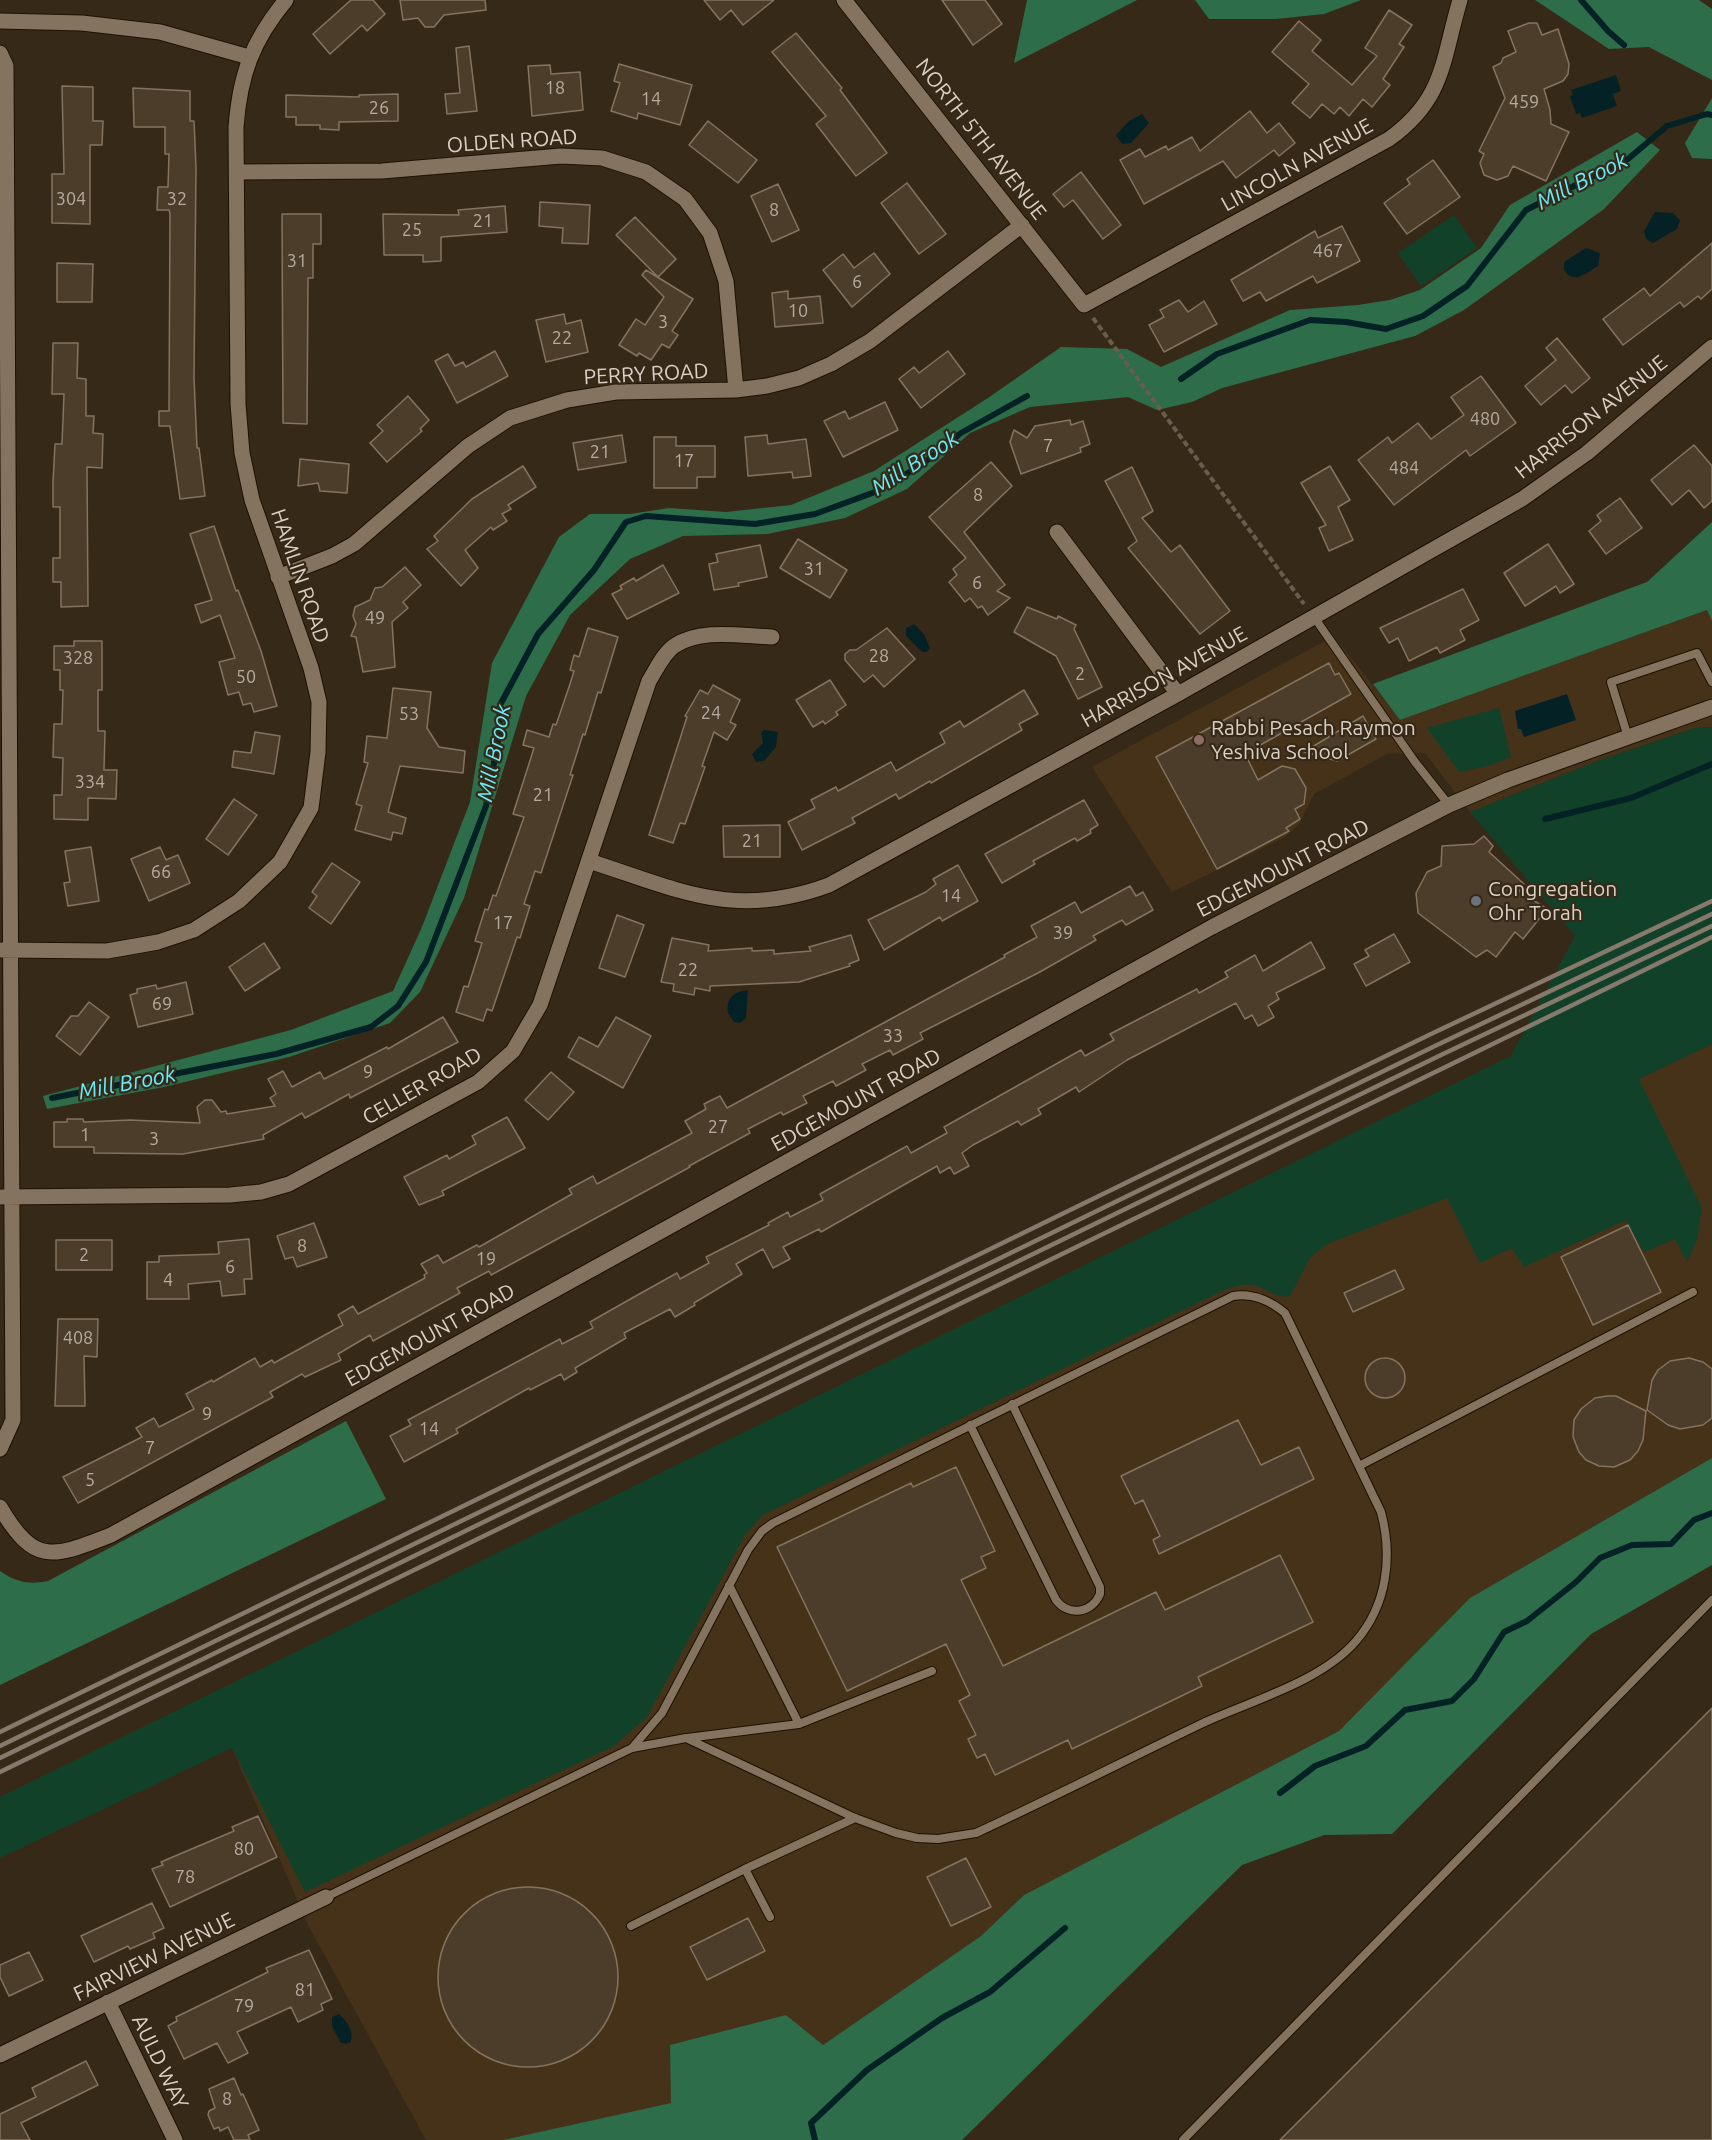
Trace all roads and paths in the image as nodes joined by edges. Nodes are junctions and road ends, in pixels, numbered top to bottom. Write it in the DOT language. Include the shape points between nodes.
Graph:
graph roads {
  1 [pos="286,0"];
  2 [pos="843,0"];
  3 [pos="1460,0"];
  4 [pos="0,21"];
  5 [pos="0,53"];
  6 [pos="249,57"];
  7 [pos="3,172"];
  8 [pos="237,172"];
  9 [pos="1022,225"];
  10 [pos="1084,305"];
  11 [pos="1712,347"];
  12 [pos="736,390"];
  13 [pos="4,494"];
  14 [pos="1057,532"];
  15 [pos="278,577"];
  16 [pos="1314,617"];
  17 [pos="772,637"];
  18 [pos="1712,682"];
  19 [pos="1178,694"];
  20 [pos="1712,707"];
  21 [pos="1628,737"];
  22 [pos="1449,805"];
  23 [pos="5,813"];
  24 [pos="589,861"];
  25 [pos="6,950"];
  26 [pos="6,1197"];
  27 [pos="1693,1292"];
  28 [pos="1012,1404"];
  29 [pos="970,1425"];
  30 [pos="0,1449"];
  31 [pos="1359,1466"];
  32 [pos="0,1507"];
  33 [pos="729,1585"];
  34 [pos="1712,1599"];
  35 [pos="932,1671"];
  36 [pos="799,1724"];
  37 [pos="686,1738"];
  38 [pos="632,1748"];
  39 [pos="855,1818"];
  40 [pos="745,1869"];
  41 [pos="326,1897"];
  42 [pos="770,1917"];
  43 [pos="631,1926"];
  44 [pos="108,2002"];
  45 [pos="0,2055"];
  46 [pos="175,2140"];
  47 [pos="1183,2140"];
  1 -- 6 [label="street, HAMLIN ROAD"];
  2 -- 9 [label="street, NORTH 5TH AVENUE"];
  3 -- 10 [label="street, LINCOLN AVENUE" via="1438,81 1409,125"];
  4 -- 6 [label="street" via="82,23 160,32"];
  5 -- 7 [label="street" via="6,66"];
  6 -- 8 [label="street, HAMLIN ROAD" via="239,89"];
  7 -- 13 [label="street"];
  8 -- 12 [label="street, OLDEN ROAD" via="382,171 561,156 602,158 646,172 685,199 710,233 726,281"];
  8 -- 15 [label="street, HAMLIN ROAD" via="238,404 242,453 252,500"];
  9 -- 10 [label="street, NORTH 5TH AVENUE"];
  9 -- 12 [label="street, PERRY ROAD" via="870,341 831,364 799,378"];
  10 -- 16 [label="path"];
  11 -- 16 [label="street, HARRISON AVENUE" via="1587,453 1522,499"];
  12 -- 15 [label="street, PERRY ROAD" via="616,392 567,400 510,418 468,446 354,544"];
  13 -- 23 [label="street"];
  14 -- 19 [label="street"];
  15 -- 25 [label="street, HAMLIN ROAD" via="319,702 311,808 280,862 239,901 185,933 158,942 107,951"];
  16 -- 19 [label="street, HARRISON AVENUE"];
  16 -- 22 [label="lane"];
  17 -- 24 [label="street, CELLER ROAD" via="712,635 673,647 649,681"];
  18 -- 21 [label="lane" via="1697,652 1611,682"];
  19 -- 24 [label="street, HARRISON AVENUE" via="829,885 801,896 753,902 713,899"];
  20 -- 21 [label="street, EDGEMOUNT ROAD"];
  21 -- 22 [label="street, EDGEMOUNT ROAD"];
  22 -- 32 [label="street, EDGEMOUNT ROAD" via="1212,927 111,1535 66,1552 34,1549 22,1540"];
  23 -- 25 [label="street"];
  24 -- 26 [label="street, CELLER ROAD" via="540,1005 513,1051 478,1082 289,1184 261,1192"];
  25 -- 26 [label="street"];
  26 -- 30 [label="street" via="13,1420"];
  27 -- 31 [label="lane"];
  28 -- 29 [label="lane"];
  28 -- 29 [label="lane" via="1100,1587 1091,1607 1069,1610 1056,1600"];
  28 -- 31 [label="lane" via="1233,1296 1251,1295 1285,1313"];
  29 -- 33 [label="lane" via="773,1523 751,1544"];
  31 -- 39 [label="lane" via="1382,1512 1388,1557 1379,1602 1370,1622 1338,1658 1319,1671 976,1833 917,1839"];
  33 -- 36 [label="lane"];
  33 -- 38 [label="lane" via="662,1713"];
  34 -- 47 [label="lane"];
  35 -- 36 [label="lane"];
  36 -- 37 [label="lane"];
  37 -- 38 [label="lane"];
  37 -- 39 [label="lane"];
  38 -- 41 [label="lane"];
  39 -- 40 [label="lane"];
  40 -- 42 [label="lane"];
  40 -- 43 [label="lane"];
  41 -- 44 [label="street, FAIRVIEW AVENUE"];
  44 -- 45 [label="street, FAIRVIEW AVENUE"];
  44 -- 46 [label="street, AULD WAY"];
}
